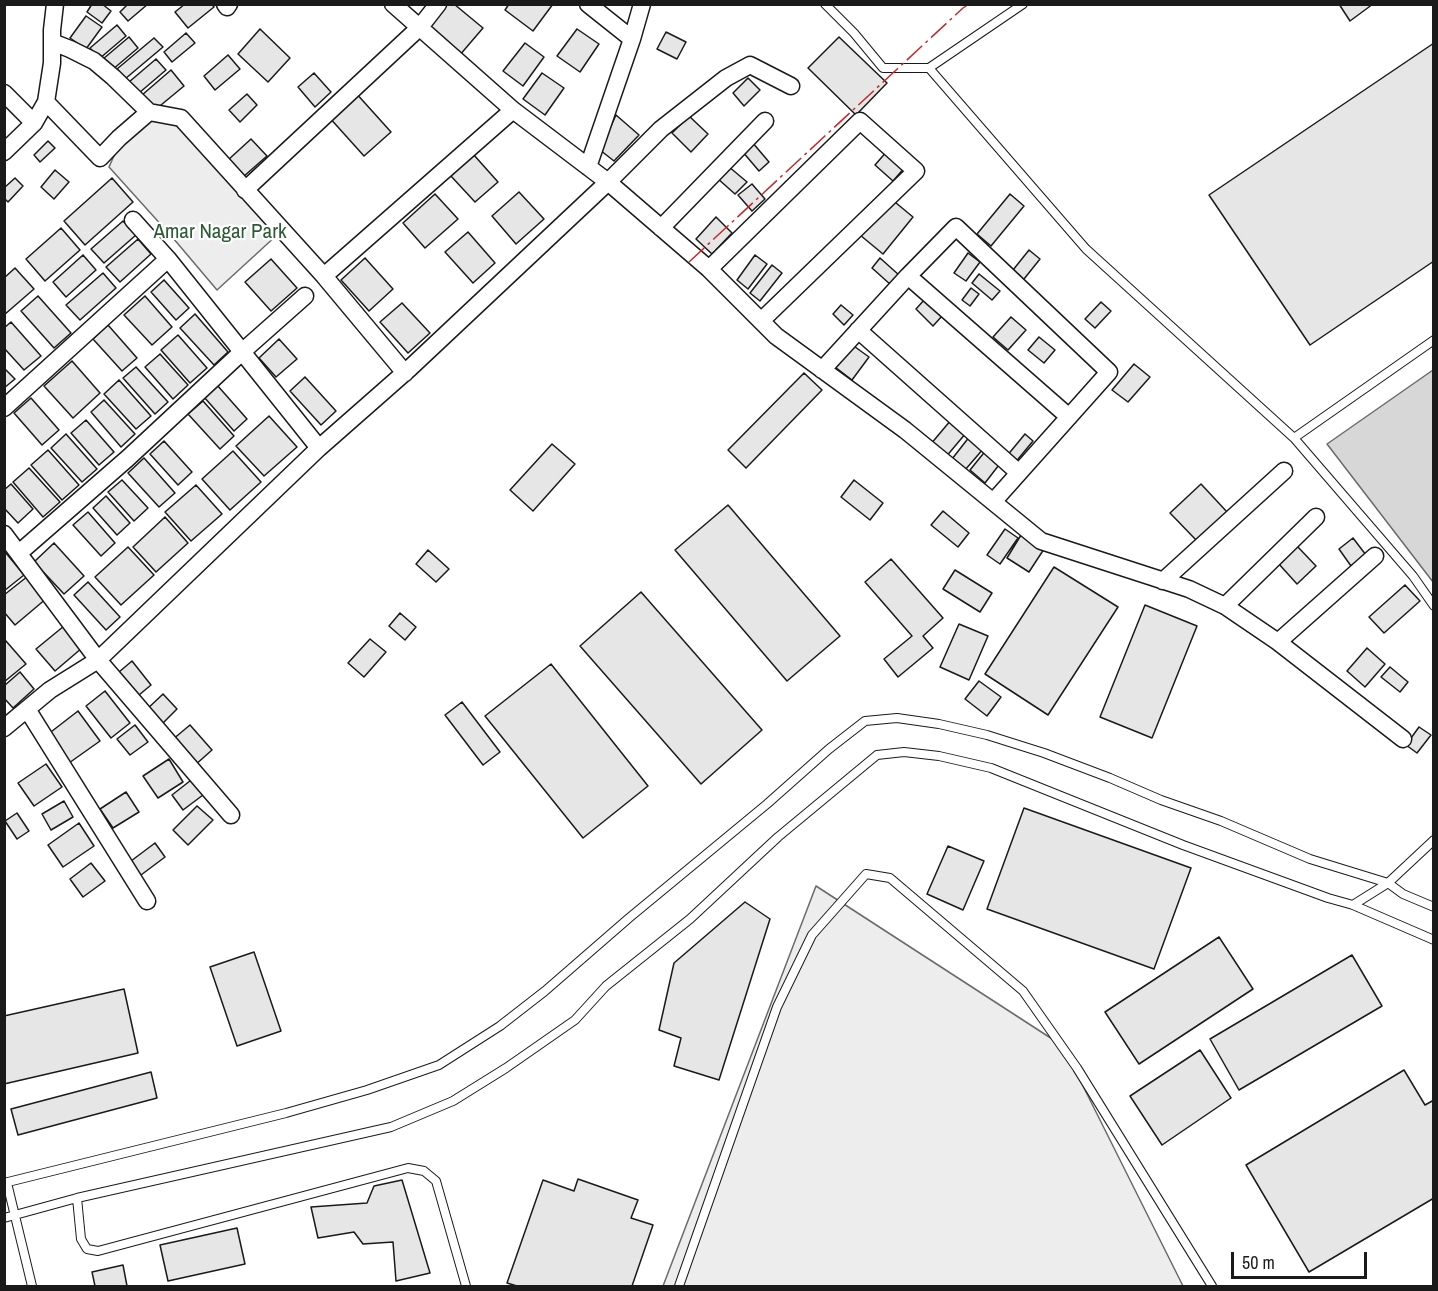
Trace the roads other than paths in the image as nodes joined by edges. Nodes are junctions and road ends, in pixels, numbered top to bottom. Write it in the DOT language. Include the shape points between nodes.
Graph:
graph roads {
  1 [pos="55,4"];
  2 [pos="393,4"];
  3 [pos="438,4"];
  4 [pos="588,4"];
  5 [pos="642,4"];
  6 [pos="825,4"];
  7 [pos="1023,4"];
  8 [pos="420,27"];
  9 [pos="632,39"];
  10 [pos="52,42"];
  11 [pos="929,68"];
  12 [pos="791,86"];
  13 [pos="4,93"];
  14 [pos="46,102"];
  15 [pos="513,110"];
  16 [pos="149,112"];
  17 [pos="765,121"];
  18 [pos="34,123"];
  19 [pos="4,152"];
  20 [pos="588,167"];
  21 [pos="608,182"];
  22 [pos="246,190"];
  23 [pos="134,220"];
  24 [pos="662,228"];
  25 [pos="168,259"];
  26 [pos="709,269"];
  27 [pos="324,276"];
  28 [pos="908,276"];
  29 [pos="305,296"];
  30 [pos="761,321"];
  31 [pos="858,330"];
  32 [pos="1434,340"];
  33 [pos="243,351"];
  34 [pos="822,370"];
  35 [pos="405,373"];
  36 [pos="4,408"];
  37 [pos="1069,417"];
  38 [pos="1294,438"];
  39 [pos="319,448"];
  40 [pos="1284,471"];
  41 [pos="1019,473"];
  42 [pos="993,502"];
  43 [pos="1316,516"];
  44 [pos="4,534"];
  45 [pos="20,552"];
  46 [pos="1375,556"];
  47 [pos="1163,581"];
  48 [pos="1225,606"];
  49 [pos="1434,606"];
  50 [pos="1278,642"];
  51 [pos="99,660"];
  52 [pos="27,709"];
  53 [pos="7,721"];
  54 [pos="1403,739"];
  55 [pos="231,815"];
  56 [pos="1434,840"];
  57 [pos="1388,883"];
  58 [pos="147,901"];
  59 [pos="1353,905"];
  60 [pos="1434,907"];
  61 [pos="1434,940"];
  62 [pos="6,1183"];
  63 [pos="77,1198"];
  64 [pos="15,1215"];
  65 [pos="4,1218"];
  66 [pos="32,1287"];
  67 [pos="466,1287"];
  68 [pos="679,1287"];
  69 [pos="1212,1287"];
  1 -- 10 [label="street"];
  2 -- 8 [label="street"];
  3 -- 8 [label="street"];
  4 -- 9 [label="street"];
  5 -- 9 [label="street"];
  6 -- 11 [label="lane" via="883,68"];
  7 -- 11 [label="lane"];
  8 -- 15 [label="street"];
  8 -- 22 [label="street"];
  9 -- 20 [label="street"];
  10 -- 14 [label="street"];
  10 -- 16 [label="street" via="94,61"];
  11 -- 38 [label="lane" via="1086,249"];
  12 -- 21 [label="street" via="750,65 726,78 661,129"];
  13 -- 18 [label="street"];
  14 -- 16 [label="street" via="100,158"];
  14 -- 18 [label="street"];
  15 -- 20 [label="street"];
  15 -- 27 [label="street"];
  16 -- 22 [label="street" via="181,118"];
  17 -- 24 [label="street"];
  18 -- 19 [label="street"];
  20 -- 21 [label="street"];
  21 -- 24 [label="street"];
  21 -- 35 [label="street"];
  22 -- 27 [label="street"];
  23 -- 25 [label="street"];
  24 -- 26 [label="street"];
  25 -- 33 [label="street"];
  25 -- 36 [label="street"];
  26 -- 30 [label="street"];
  26 -- 30 [label="street" via="860,121 916,171"];
  27 -- 35 [label="street"];
  28 -- 31 [label="street"];
  28 -- 37 [label="street"];
  28 -- 37 [label="street" via="956,227 1109,372"];
  29 -- 33 [label="street"];
  30 -- 34 [label="street"];
  31 -- 34 [label="street"];
  31 -- 41 [label="street"];
  32 -- 38 [label="lane"];
  33 -- 39 [label="street"];
  33 -- 45 [label="street"];
  34 -- 42 [label="street" via="905,430"];
  35 -- 39 [label="street"];
  37 -- 41 [label="street"];
  38 -- 49 [label="lane" via="1413,576"];
  39 -- 51 [label="street"];
  40 -- 47 [label="street"];
  41 -- 42 [label="street"];
  42 -- 47 [label="street" via="1041,541"];
  43 -- 48 [label="street"];
  44 -- 45 [label="street"];
  45 -- 51 [label="street"];
  46 -- 50 [label="street"];
  47 -- 48 [label="street"];
  48 -- 50 [label="street"];
  50 -- 54 [label="street"];
  51 -- 52 [label="street"];
  51 -- 55 [label="street"];
  52 -- 53 [label="street"];
  52 -- 58 [label="street"];
  56 -- 57 [label="lane"];
  57 -- 59 [label="lane"];
  57 -- 60 [label="lane"];
  57 -- 62 [label="lane" via="1310,859 1110,778 987,735 897,718 865,722 829,748 545,991 439,1065 286,1113"];
  59 -- 61 [label="lane"];
  59 -- 63 [label="lane" via="1183,845 991,768 904,752 877,755 778,837 690,919 606,986 575,1020 453,1101 391,1127"];
  62 -- 64 [label="lane"];
  63 -- 64 [label="lane"];
  63 -- 67 [label="lane" via="81,1239 87,1249 98,1251 408,1168 424,1171 436,1181"];
  64 -- 65 [label="lane"];
  64 -- 66 [label="lane"];
  68 -- 69 [label="lane" via="777,1007 812,935 866,874 890,878 1023,991 1077,1068"];
}
